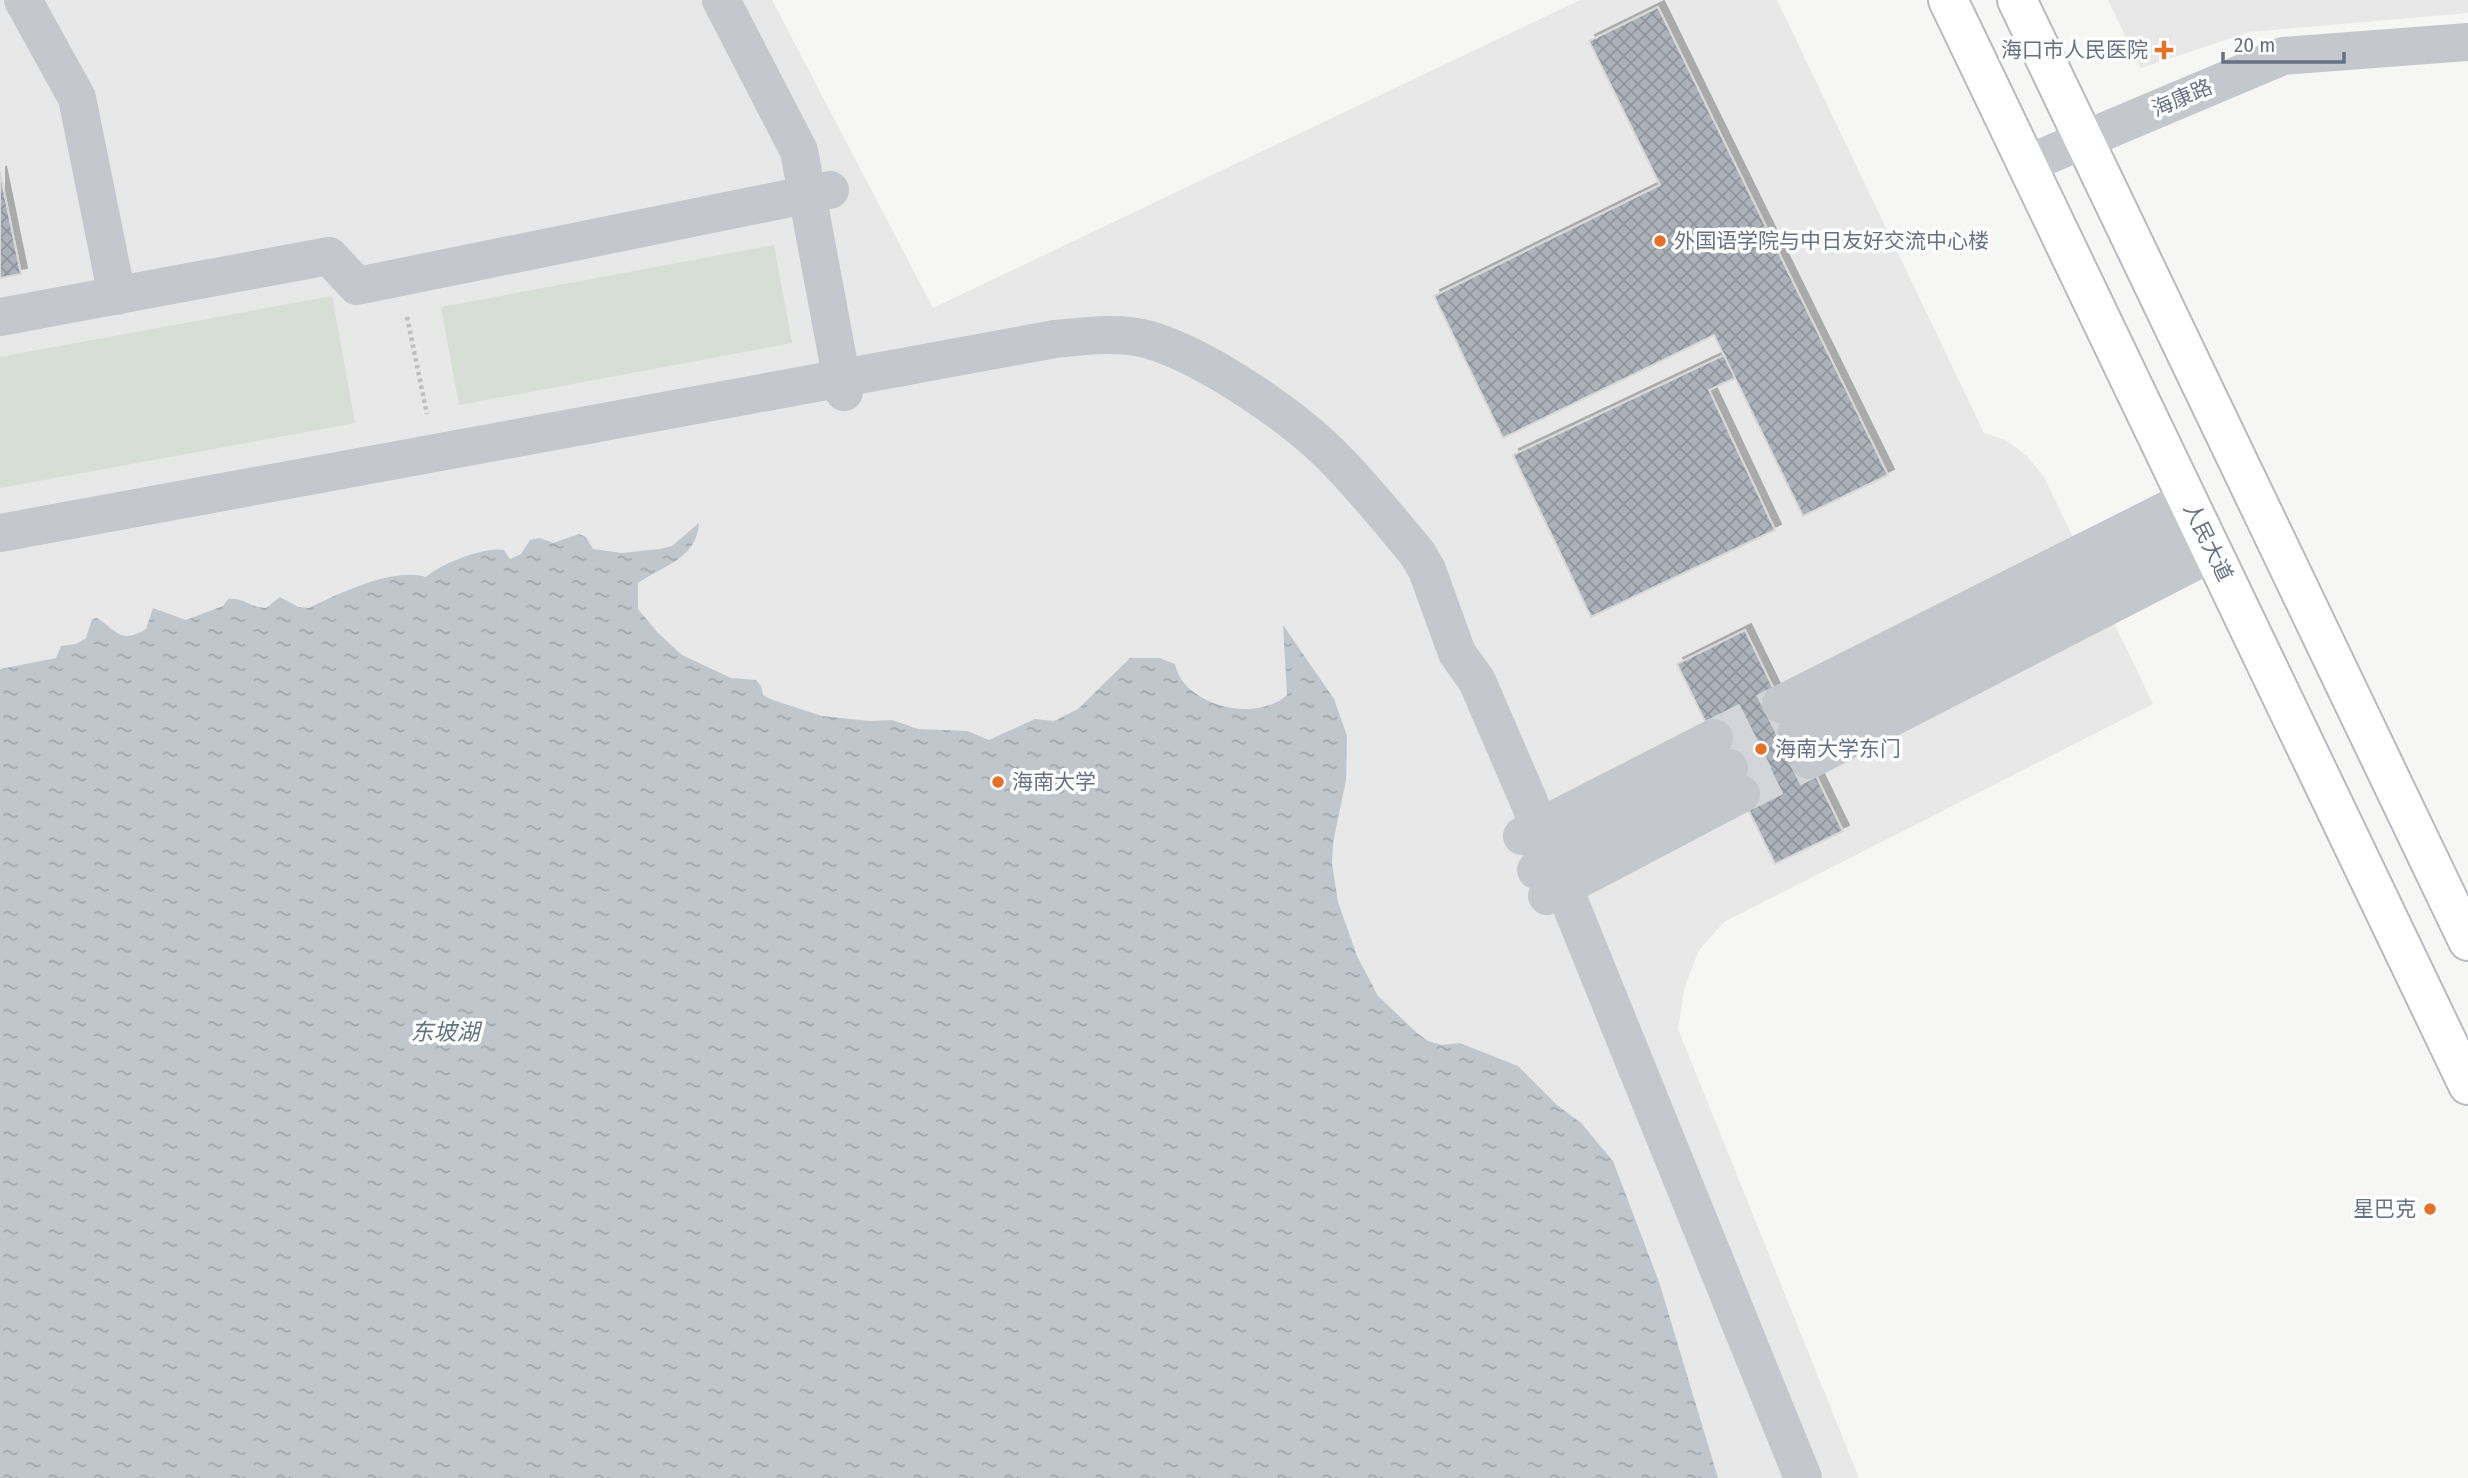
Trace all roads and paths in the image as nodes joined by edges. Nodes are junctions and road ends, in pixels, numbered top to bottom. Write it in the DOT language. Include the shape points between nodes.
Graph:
graph roads {
  1 [pos="721,0"];
  2 [pos="746,0"];
  3 [pos="1948,0"];
  4 [pos="2017,0"];
  5 [pos="19,16"];
  6 [pos="2468,42"];
  7 [pos="2085,139"];
  8 [pos="2026,164"];
  9 [pos="817,181"];
  10 [pos="400,278"];
  11 [pos="115,285"];
  12 [pos="0,295"];
  13 [pos="0,317"];
  14 [pos="856,382"];
  15 [pos="434,453"];
  16 [pos="2200,526"];
  17 [pos="0,533"];
  18 [pos="0,549"];
  19 [pos="2088,583"];
  20 [pos="1544,863"];
  21 [pos="2468,941"];
  22 [pos="2468,1084"];
  23 [pos="1783,1478"];
  24 [pos="1803,1478"];
  1 -- 9 [label="street"];
  2 -- 9 [label="street" via="822,148"];
  3 -- 8 [label="main road, 人民大道"];
  4 -- 7 [label="main road"];
  5 -- 11 [label="street" via="76,99"];
  6 -- 7 [label="street, 海康路" via="2283,56"];
  7 -- 8 [label="street, 海康路"];
  7 -- 21 [label="main road"];
  8 -- 16 [label="main road, 人民大道"];
  9 -- 10 [label="street"];
  9 -- 11 [label="street" via="356,261 326,234"];
  9 -- 14 [label="street"];
  10 -- 11 [label="street" via="357,286 329,256"];
  10 -- 15 [label="path"];
  11 -- 12 [label="street"];
  11 -- 13 [label="street"];
  14 -- 15 [label="street"];
  14 -- 18 [label="street"];
  14 -- 20 [label="street" via="1055,338 1122,336 1177,350 1252,395 1339,463 1417,553 1457,653 1477,681"];
  15 -- 17 [label="street"];
  16 -- 19 [label="street"];
  16 -- 19 [label="street"];
  16 -- 22 [label="main road, 人民大道"];
  19 -- 19 [label="street" via="1795,732"];
  20 -- 20 [label="street" via="1714,774"];
  20 -- 23 [label="street"];
  20 -- 24 [label="street"];
}
